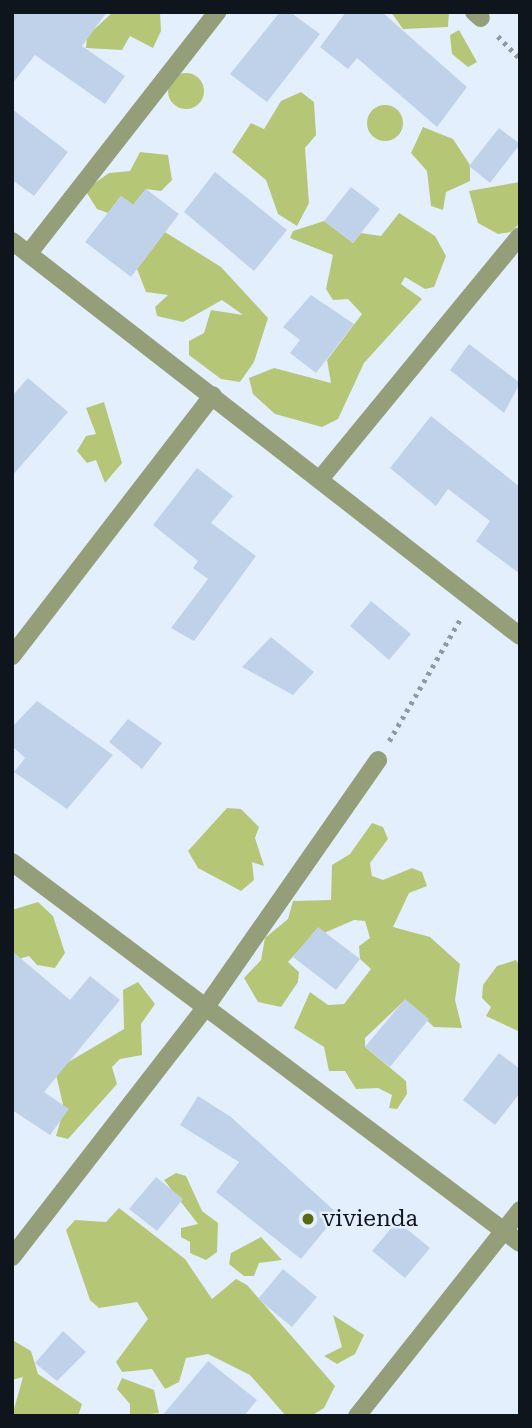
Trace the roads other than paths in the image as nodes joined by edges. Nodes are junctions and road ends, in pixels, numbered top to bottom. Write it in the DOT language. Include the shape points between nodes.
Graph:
graph roads {
  1 [pos="217,12"];
  2 [pos="520,236"];
  3 [pos="12,241"];
  4 [pos="29,253"];
  5 [pos="213,395"];
  6 [pos="321,478"];
  7 [pos="520,636"];
  8 [pos="12,656"];
  9 [pos="378,760"];
  10 [pos="12,862"];
  11 [pos="203,1011"];
  12 [pos="520,1210"];
  13 [pos="503,1230"];
  14 [pos="520,1243"];
  15 [pos="12,1257"];
  16 [pos="357,1416"];
  1 -- 4 [label="street"];
  2 -- 6 [label="street"];
  3 -- 4 [label="street"];
  4 -- 5 [label="street"];
  5 -- 6 [label="street"];
  5 -- 8 [label="street"];
  6 -- 7 [label="street"];
  9 -- 11 [label="street"];
  10 -- 11 [label="street"];
  11 -- 13 [label="street"];
  11 -- 15 [label="street"];
  12 -- 13 [label="street"];
  13 -- 14 [label="street"];
  13 -- 16 [label="street"];
}
